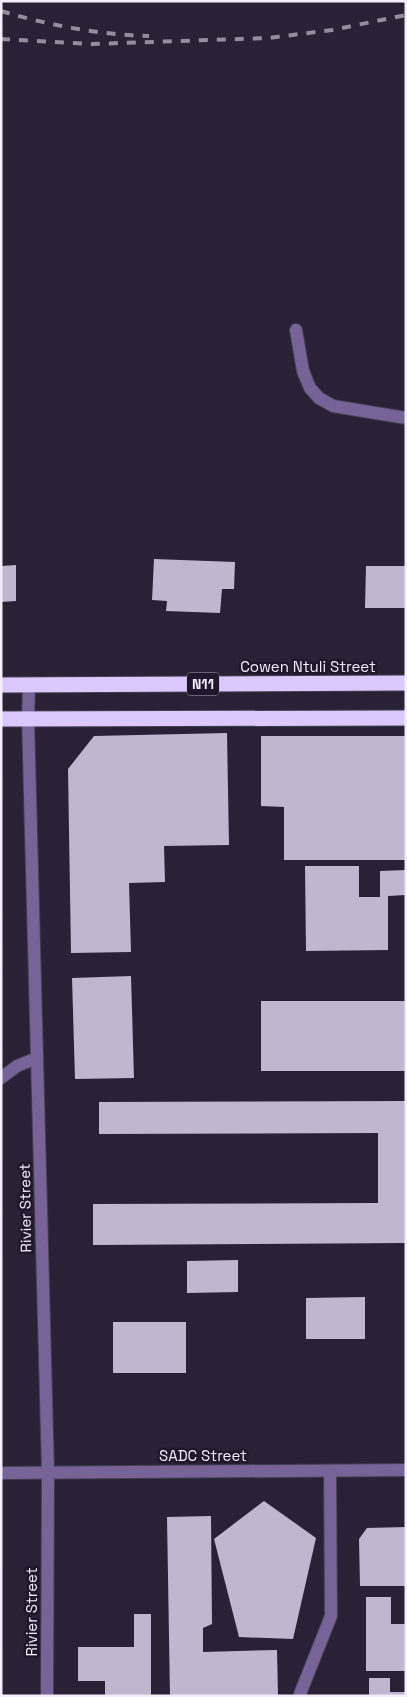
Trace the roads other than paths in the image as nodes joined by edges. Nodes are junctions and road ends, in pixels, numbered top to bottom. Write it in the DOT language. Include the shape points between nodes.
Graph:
graph roads {
  1 [pos="296,330"];
  2 [pos="406,418"];
  3 [pos="406,683"];
  4 [pos="1,685"];
  5 [pos="29,685"];
  6 [pos="406,718"];
  7 [pos="1,719"];
  8 [pos="28,719"];
  9 [pos="37,1058"];
  10 [pos="1,1078"];
  11 [pos="406,1470"];
  12 [pos="330,1471"];
  13 [pos="48,1472"];
  14 [pos="1,1473"];
  15 [pos="300,1694"];
  16 [pos="47,1696"];
  1 -- 2 [label="street" via="303,371 310,388 319,398 333,406"];
  3 -- 5 [label="highway, Cowen Ntuli Street / N11"];
  4 -- 5 [label="highway, Cowen Ntuli Street / N11"];
  5 -- 8 [label="street, Rivier Street"];
  6 -- 8 [label="highway"];
  7 -- 8 [label="highway"];
  8 -- 9 [label="street, Rivier Street"];
  9 -- 10 [label="street" via="17,1066"];
  9 -- 13 [label="street, Rivier Street"];
  11 -- 12 [label="street, SADC Street"];
  12 -- 13 [label="street, SADC Street"];
  12 -- 15 [label="street" via="331,1616"];
  13 -- 14 [label="street, SADC Street"];
  13 -- 16 [label="street, Rivier Street"];
}
